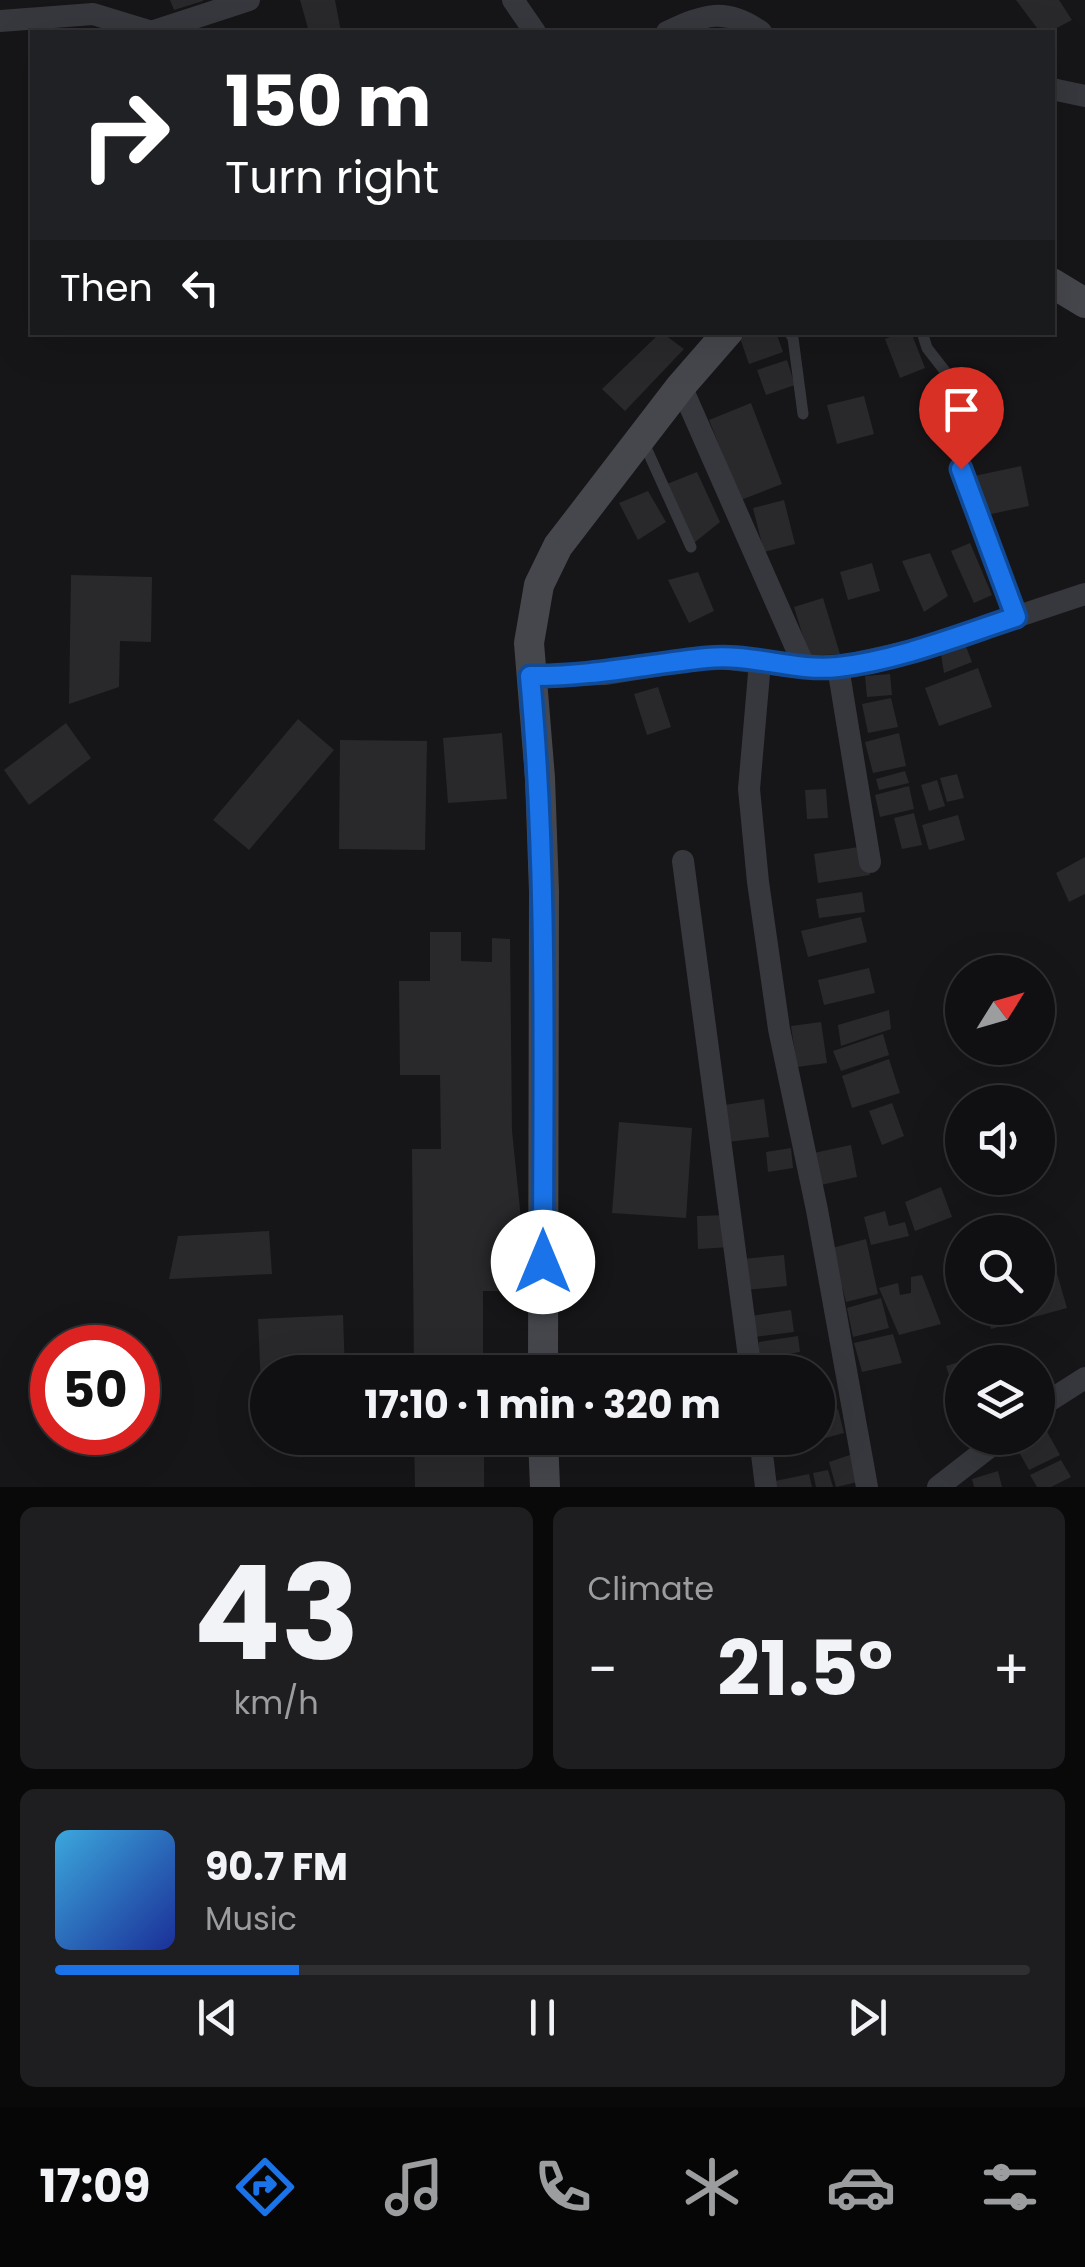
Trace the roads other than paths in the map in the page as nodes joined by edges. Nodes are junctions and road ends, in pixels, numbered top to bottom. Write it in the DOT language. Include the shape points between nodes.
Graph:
graph roads {
  1 [pos="249,0"];
  2 [pos="513,0"];
  3 [pos="726,8"];
  4 [pos="0,21"];
  5 [pos="145,30"];
  6 [pos="158,30"];
  7 [pos="534,30"];
  8 [pos="671,30"];
  9 [pos="758,30"];
  10 [pos="1055,91"];
  11 [pos="1085,96"];
  12 [pos="1055,284"];
  13 [pos="1085,303"];
  14 [pos="725,335"];
  15 [pos="790,335"];
  16 [pos="923,335"];
  17 [pos="681,386"];
  18 [pos="962,392"];
  19 [pos="803,414"];
  20 [pos="641,437"];
  21 [pos="961,469"];
  22 [pos="690,547"];
  23 [pos="1085,594"];
  24 [pos="1016,617"];
  25 [pos="760,662"];
  26 [pos="838,667"];
  27 [pos="805,668"];
  28 [pos="530,676"];
  29 [pos="683,861"];
  30 [pos="870,862"];
  31 [pos="542,1355"];
  32 [pos="749,1355"];
  33 [pos="1085,1378"];
  34 [pos="1055,1397"];
  35 [pos="543,1455"];
  36 [pos="762,1455"];
  37 [pos="979,1455"];
  38 [pos="544,1487"];
  39 [pos="766,1487"];
  40 [pos="867,1487"];
  41 [pos="938,1487"];
  1 -- 6 [label="street"];
  2 -- 7 [label="street"];
  3 -- 8 [label="street"];
  3 -- 9 [label="street"];
  4 -- 5 [label="street" via="93,14"];
  10 -- 11 [label="street"];
  12 -- 13 [label="main road"];
  14 -- 17 [label="main road"];
  15 -- 19 [label="lane"];
  16 -- 18 [label="lane"];
  17 -- 20 [label="main road"];
  17 -- 27 [label="street"];
  20 -- 22 [label="lane"];
  20 -- 28 [label="main road" via="546,565 531,621"];
  21 -- 24 [label="lane"];
  23 -- 24 [label="street"];
  24 -- 26 [label="street"];
  25 -- 27 [label="street"];
  25 -- 28 [label="street" via="712,657 606,674"];
  25 -- 40 [label="street" via="749,789 758,882 779,1029"];
  26 -- 27 [label="street"];
  26 -- 30 [label="street"];
  28 -- 31 [label="main road" via="544,892"];
  29 -- 32 [label="street"];
  33 -- 34 [label="street"];
  35 -- 38 [label="main road"];
  36 -- 39 [label="street"];
  37 -- 41 [label="street"];
}
